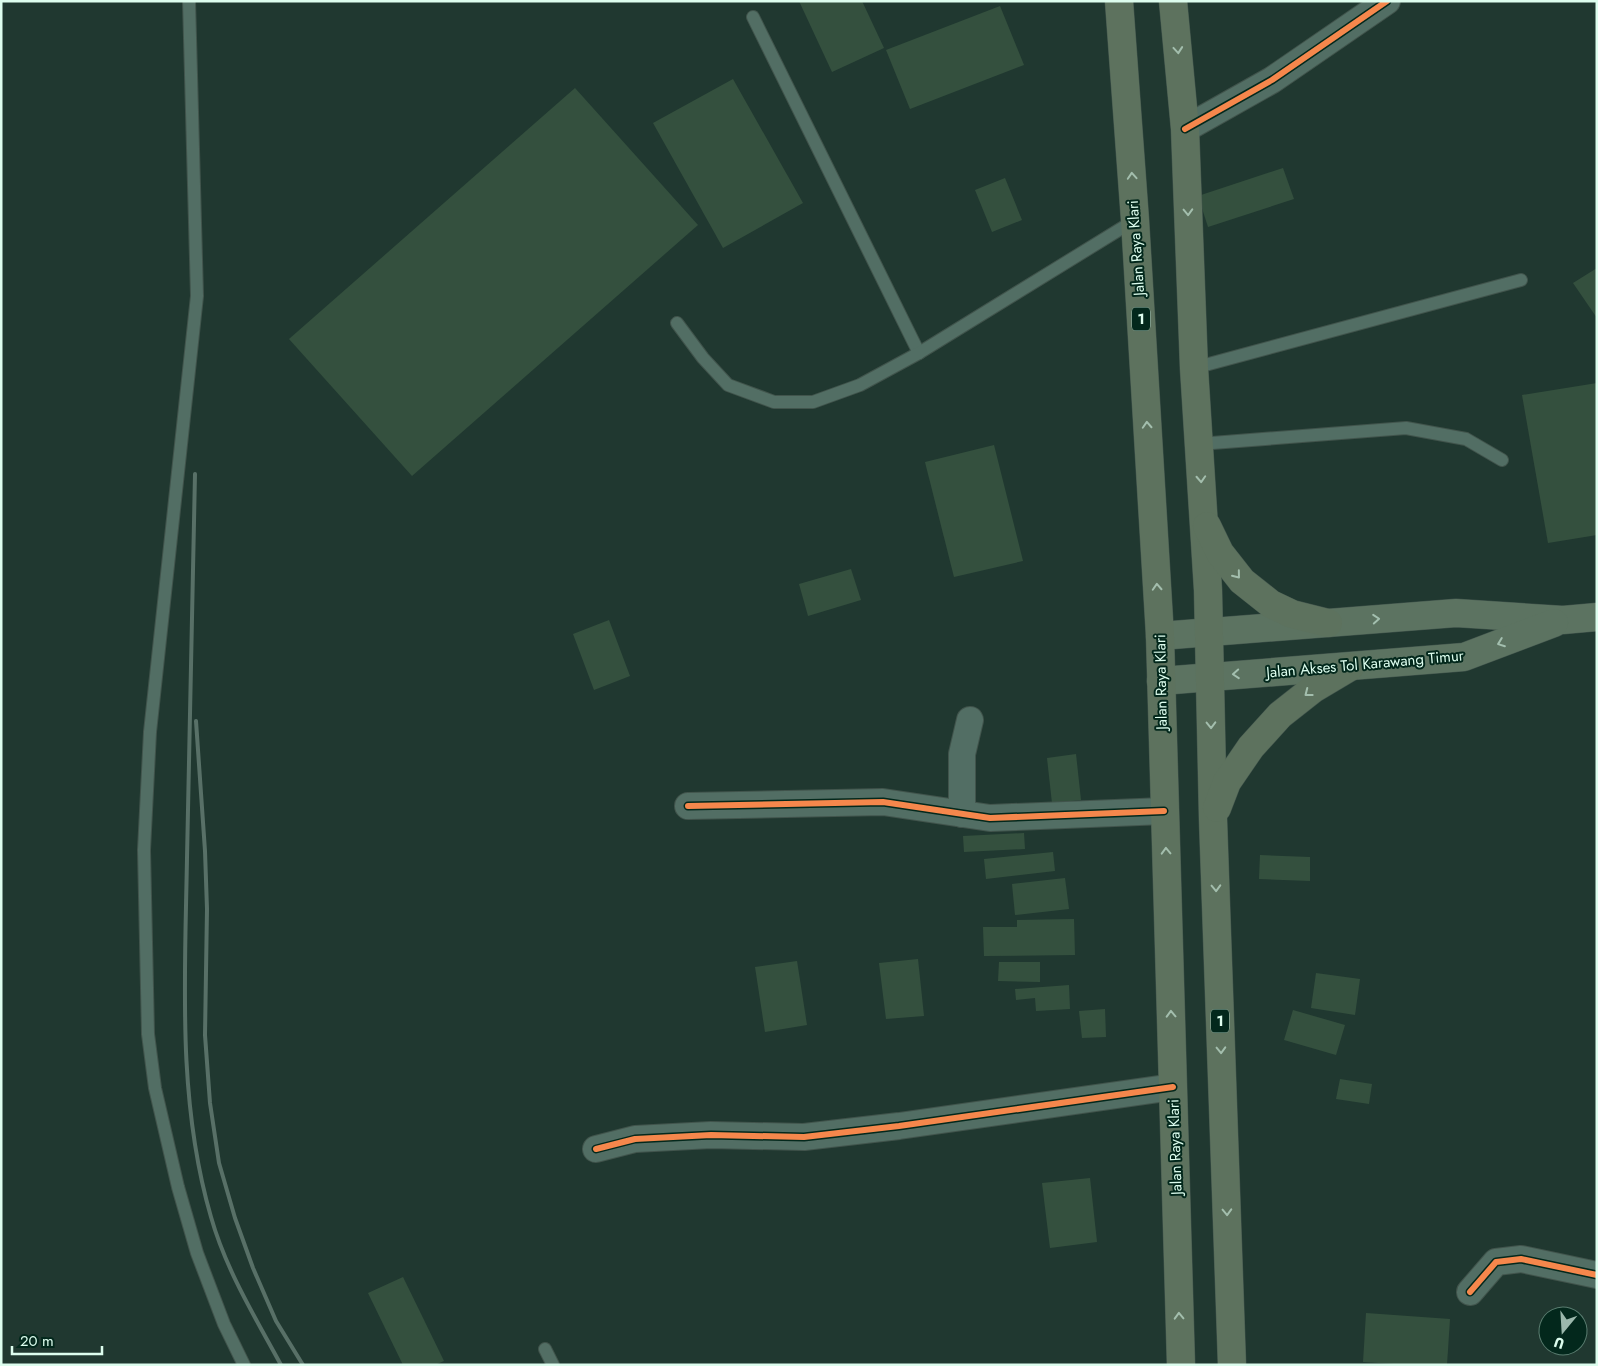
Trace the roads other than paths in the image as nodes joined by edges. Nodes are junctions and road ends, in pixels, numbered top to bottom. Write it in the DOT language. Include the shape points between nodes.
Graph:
graph roads {
  1 [pos="189,1"];
  2 [pos="1119,1"];
  3 [pos="1173,1"];
  4 [pos="1387,1"];
  5 [pos="753,17"];
  6 [pos="1185,129"];
  7 [pos="1135,220"];
  8 [pos="1521,280"];
  9 [pos="677,323"];
  10 [pos="919,353"];
  11 [pos="1194,368"];
  12 [pos="1199,444"];
  13 [pos="1502,460"];
  14 [pos="1204,518"];
  15 [pos="1597,617"];
  16 [pos="1563,620"];
  17 [pos="1328,623"];
  18 [pos="1208,632"];
  19 [pos="1160,636"];
  20 [pos="1350,667"];
  21 [pos="1210,676"];
  22 [pos="1161,681"];
  23 [pos="970,720"];
  24 [pos="688,806"];
  25 [pos="1164,811"];
  26 [pos="962,814"];
  27 [pos="1213,819"];
  28 [pos="1173,1088"];
  29 [pos="596,1149"];
  30 [pos="1597,1275"];
  31 [pos="1470,1292"];
  32 [pos="545,1350"];
  33 [pos="244,1365"];
  34 [pos="553,1365"];
  35 [pos="1181,1365"];
  36 [pos="1232,1365"];
  1 -- 33 [label="lane" via="196,296 150,732 144,850 148,1034 155,1088 197,1253 224,1324"];
  7 -- 2 [label="highway, Jalan Raya Klari / 1, one-way"];
  3 -- 6 [label="highway, 1, one-way"];
  4 -- 6 [label="street" via="1272,80"];
  5 -- 10 [label="lane"];
  6 -- 11 [label="highway, 1, one-way"];
  7 -- 10 [label="lane"];
  19 -- 7 [label="highway, Jalan Raya Klari / 1, one-way"];
  8 -- 11 [label="lane"];
  9 -- 10 [label="lane" via="728,385 774,402 813,402 860,386"];
  11 -- 12 [label="highway, 1"];
  12 -- 13 [label="lane" via="1406,428 1466,439"];
  12 -- 14 [label="highway, 1, one-way"];
  14 -- 17 [label="highway, one-way" via="1220,553 1242,581 1271,604 1292,614"];
  14 -- 18 [label="highway, 1"];
  15 -- 16 [label="main road, Jalan Akses Tol Karawang Timur"];
  17 -- 16 [label="main road, Jalan Akses Tol Karawang Timur, one-way" via="1456,613"];
  16 -- 20 [label="main road, Jalan Akses Tol Karawang Timur, one-way" via="1464,657"];
  17 -- 18 [label="main road, Jalan Akses Tol Karawang Timur"];
  18 -- 19 [label="main road, Jalan Akses Tol Karawang Timur"];
  18 -- 21 [label="highway, 1"];
  19 -- 22 [label="highway, Jalan Raya Klari / 1"];
  20 -- 21 [label="main road, Jalan Akses Tol Karawang Timur, one-way"];
  20 -- 27 [label="highway, one-way" via="1313,688 1280,715 1251,747 1227,782"];
  21 -- 22 [label="main road, Jalan Akses Tol Karawang Timur"];
  21 -- 27 [label="highway, 1, one-way"];
  22 -- 25 [label="highway, Jalan Raya Klari / 1"];
  23 -- 26 [label="street" via="962,754"];
  24 -- 26 [label="street" via="884,802"];
  25 -- 26 [label="street" via="990,818"];
  28 -- 25 [label="highway, Jalan Raya Klari / 1, one-way"];
  27 -- 36 [label="highway, 1, one-way"];
  28 -- 29 [label="street" via="813,1136 711,1135 635,1139"];
  35 -- 28 [label="highway, Jalan Raya Klari / 1, one-way"];
  30 -- 31 [label="street" via="1520,1259 1496,1262"];
  32 -- 34 [label="lane"];
}
